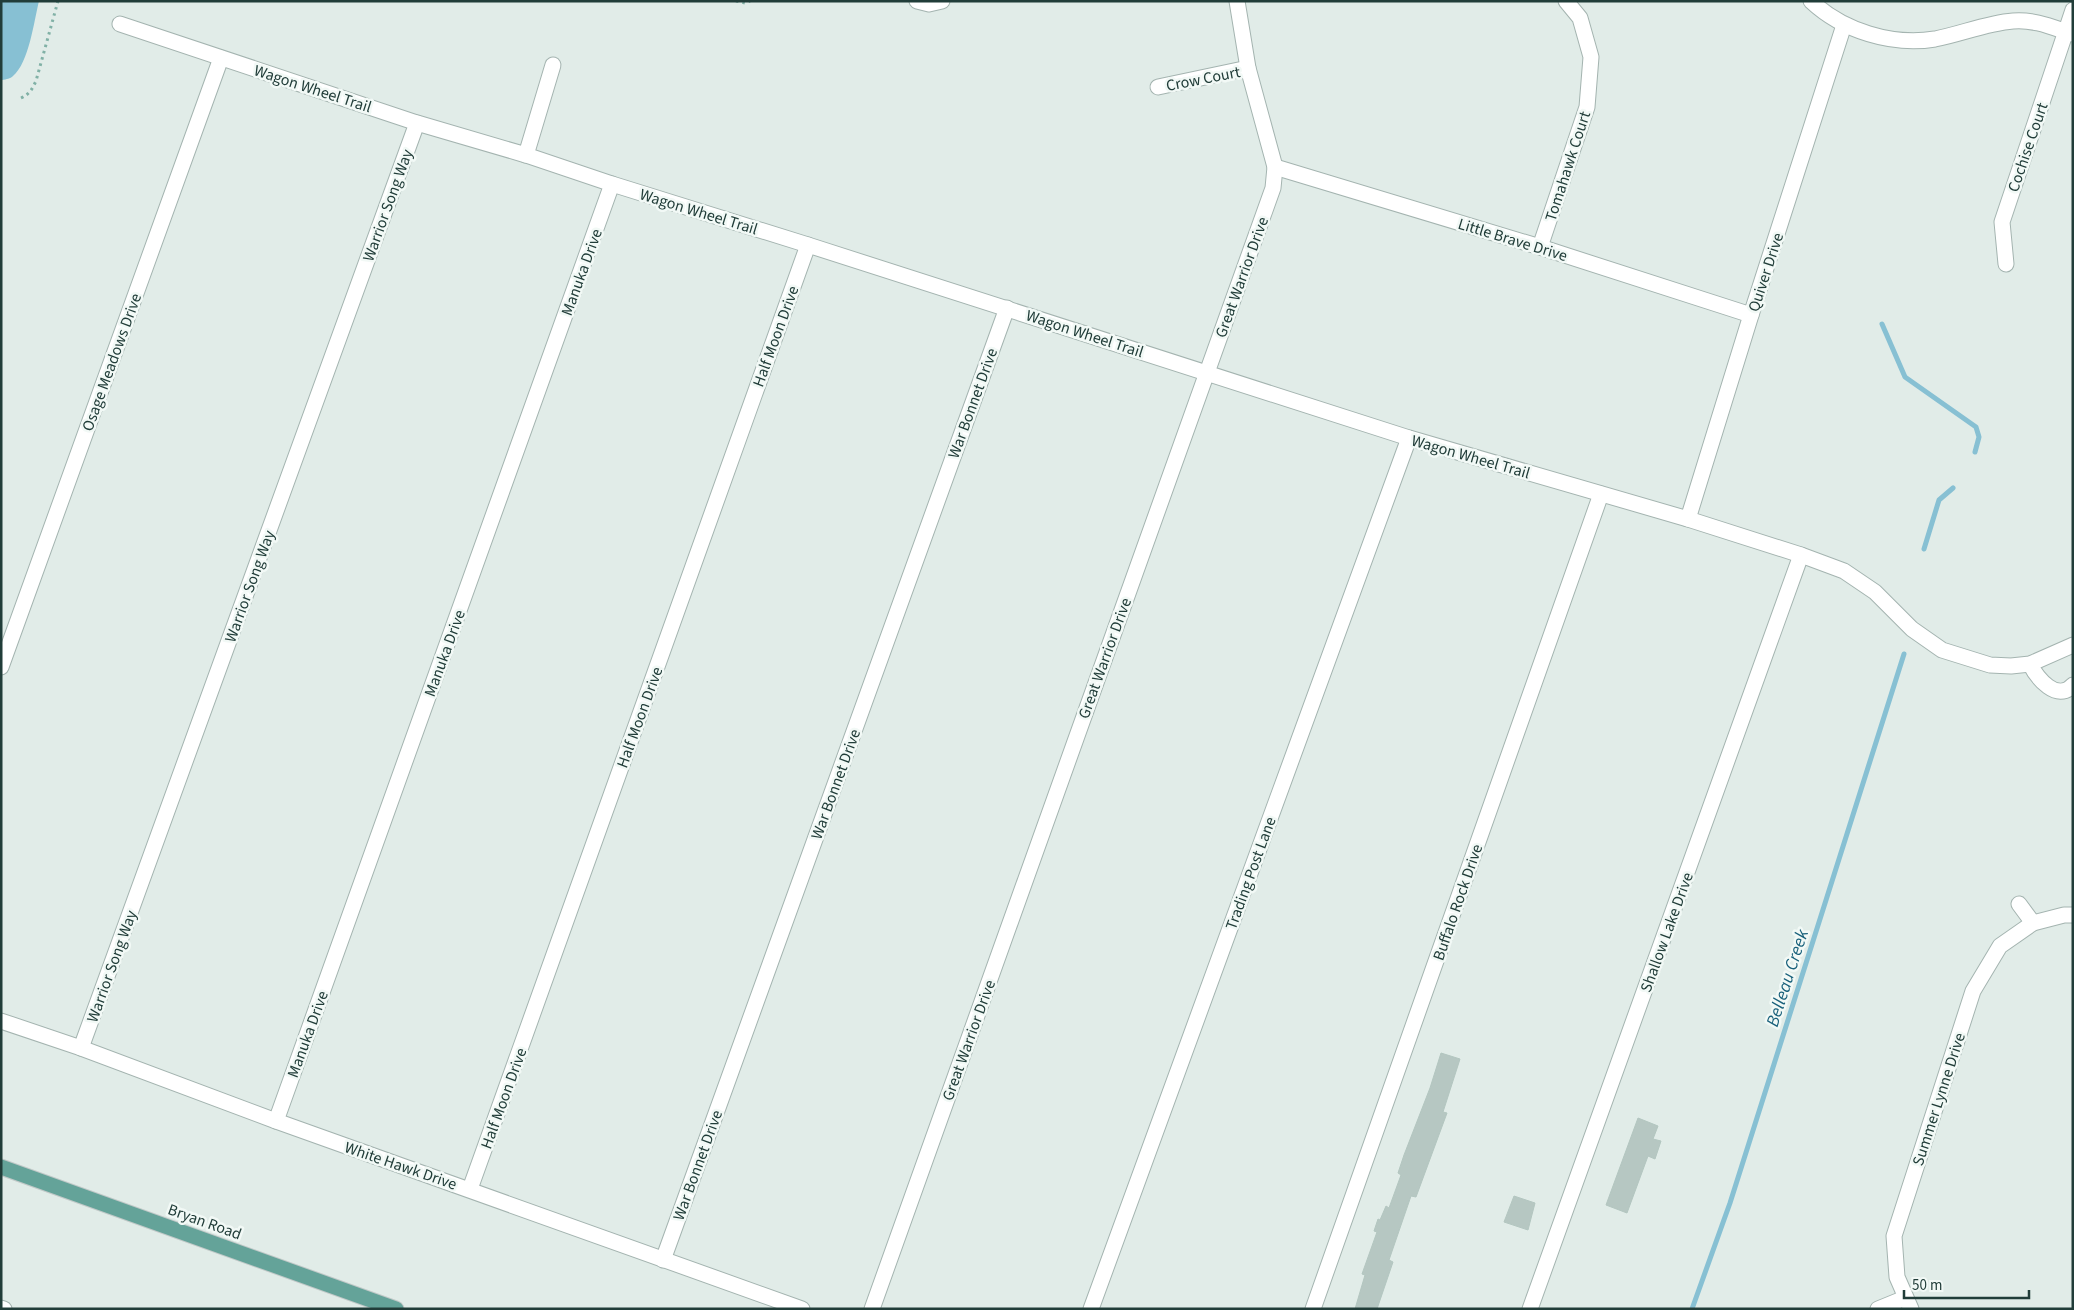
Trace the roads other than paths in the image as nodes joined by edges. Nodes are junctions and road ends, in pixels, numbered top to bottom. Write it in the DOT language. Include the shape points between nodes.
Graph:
graph roads {
  1 [pos="917,1"];
  2 [pos="942,1"];
  3 [pos="1237,1"];
  4 [pos="1566,1"];
  5 [pos="1811,1"];
  6 [pos="2073,10"];
  7 [pos="120,24"];
  8 [pos="1844,26"];
  9 [pos="2069,33"];
  10 [pos="221,58"];
  11 [pos="552,65"];
  12 [pos="1248,68"];
  13 [pos="1158,87"];
  14 [pos="417,123"];
  15 [pos="526,155"];
  16 [pos="1275,167"];
  17 [pos="612,184"];
  18 [pos="808,245"];
  19 [pos="1540,247"];
  20 [pos="2006,264"];
  21 [pos="1007,308"];
  22 [pos="1751,315"];
  23 [pos="1207,372"];
  24 [pos="1409,438"];
  25 [pos="1601,494"];
  26 [pos="1688,519"];
  27 [pos="1801,555"];
  28 [pos="2073,645"];
  29 [pos="2030,664"];
  30 [pos="1,667"];
  31 [pos="2073,685"];
  32 [pos="2019,904"];
  33 [pos="2073,915"];
  34 [pos="2034,923"];
  35 [pos="1,1021"];
  36 [pos="81,1048"];
  37 [pos="276,1121"];
  38 [pos="1,1167"];
  39 [pos="470,1189"];
  40 [pos="663,1260"];
  41 [pos="1908,1303"];
  42 [pos="396,1309"];
  43 [pos="802,1309"];
  44 [pos="872,1309"];
  45 [pos="1091,1309"];
  46 [pos="1313,1309"];
  47 [pos="1530,1309"];
  48 [pos="1878,1309"];
  1 -- 2 [label="street" via="929,4"];
  3 -- 12 [label="street, Great Warrior Drive"];
  4 -- 19 [label="street, Tomahawk Court" via="1580,18 1592,57 1588,99"];
  5 -- 8 [label="street"];
  6 -- 9 [label="street, Cochise Court"];
  7 -- 10 [label="street, Wagon Wheel Trail"];
  8 -- 9 [label="street" via="1893,40 1934,39 2014,20 2041,23"];
  8 -- 22 [label="street, Quiver Drive"];
  9 -- 20 [label="street, Cochise Court" via="2002,222"];
  10 -- 14 [label="street, Wagon Wheel Trail"];
  10 -- 30 [label="street, Osage Meadows Drive"];
  11 -- 15 [label="street"];
  12 -- 13 [label="street, Crow Court"];
  12 -- 16 [label="street, Great Warrior Drive"];
  14 -- 15 [label="street, Wagon Wheel Trail"];
  14 -- 36 [label="street, Warrior Song Way"];
  15 -- 17 [label="street, Wagon Wheel Trail"];
  16 -- 19 [label="street, Little Brave Drive"];
  16 -- 23 [label="street, Great Warrior Drive" via="1273,188"];
  17 -- 18 [label="street, Wagon Wheel Trail"];
  17 -- 37 [label="street, Manuka Drive"];
  18 -- 21 [label="street, Wagon Wheel Trail"];
  18 -- 39 [label="street, Half Moon Drive"];
  19 -- 22 [label="street, Little Brave Drive"];
  21 -- 23 [label="street, Wagon Wheel Trail"];
  21 -- 40 [label="street, War Bonnet Drive"];
  22 -- 26 [label="street, Quiver Drive"];
  23 -- 24 [label="street, Wagon Wheel Trail"];
  23 -- 44 [label="street, Great Warrior Drive"];
  24 -- 25 [label="street, Wagon Wheel Trail"];
  24 -- 45 [label="street, Trading Post Lane"];
  25 -- 26 [label="street, Wagon Wheel Trail"];
  25 -- 46 [label="street, Buffalo Rock Drive"];
  26 -- 27 [label="street, Wagon Wheel Trail"];
  27 -- 29 [label="street, Wagon Wheel Trail" via="1844,571 1875,592 1912,629 1942,650 1990,665"];
  27 -- 47 [label="street, Shallow Lake Drive"];
  28 -- 29 [label="street, Wagon Wheel Trail"];
  29 -- 31 [label="street" via="2040,680 2059,692 2065,692"];
  32 -- 34 [label="street"];
  33 -- 34 [label="street, Summer Lynne Drive"];
  34 -- 41 [label="street, Summer Lynne Drive" via="2000,946 1973,991 1894,1236 1897,1278"];
  35 -- 36 [label="street, White Hawk Drive"];
  36 -- 37 [label="street, White Hawk Drive"];
  37 -- 39 [label="street, White Hawk Drive"];
  38 -- 42 [label="main road, Bryan Road"];
  39 -- 40 [label="street, White Hawk Drive"];
  40 -- 43 [label="street, White Hawk Drive"];
  41 -- 48 [label="street, Summer Lynne Drive"];
}
